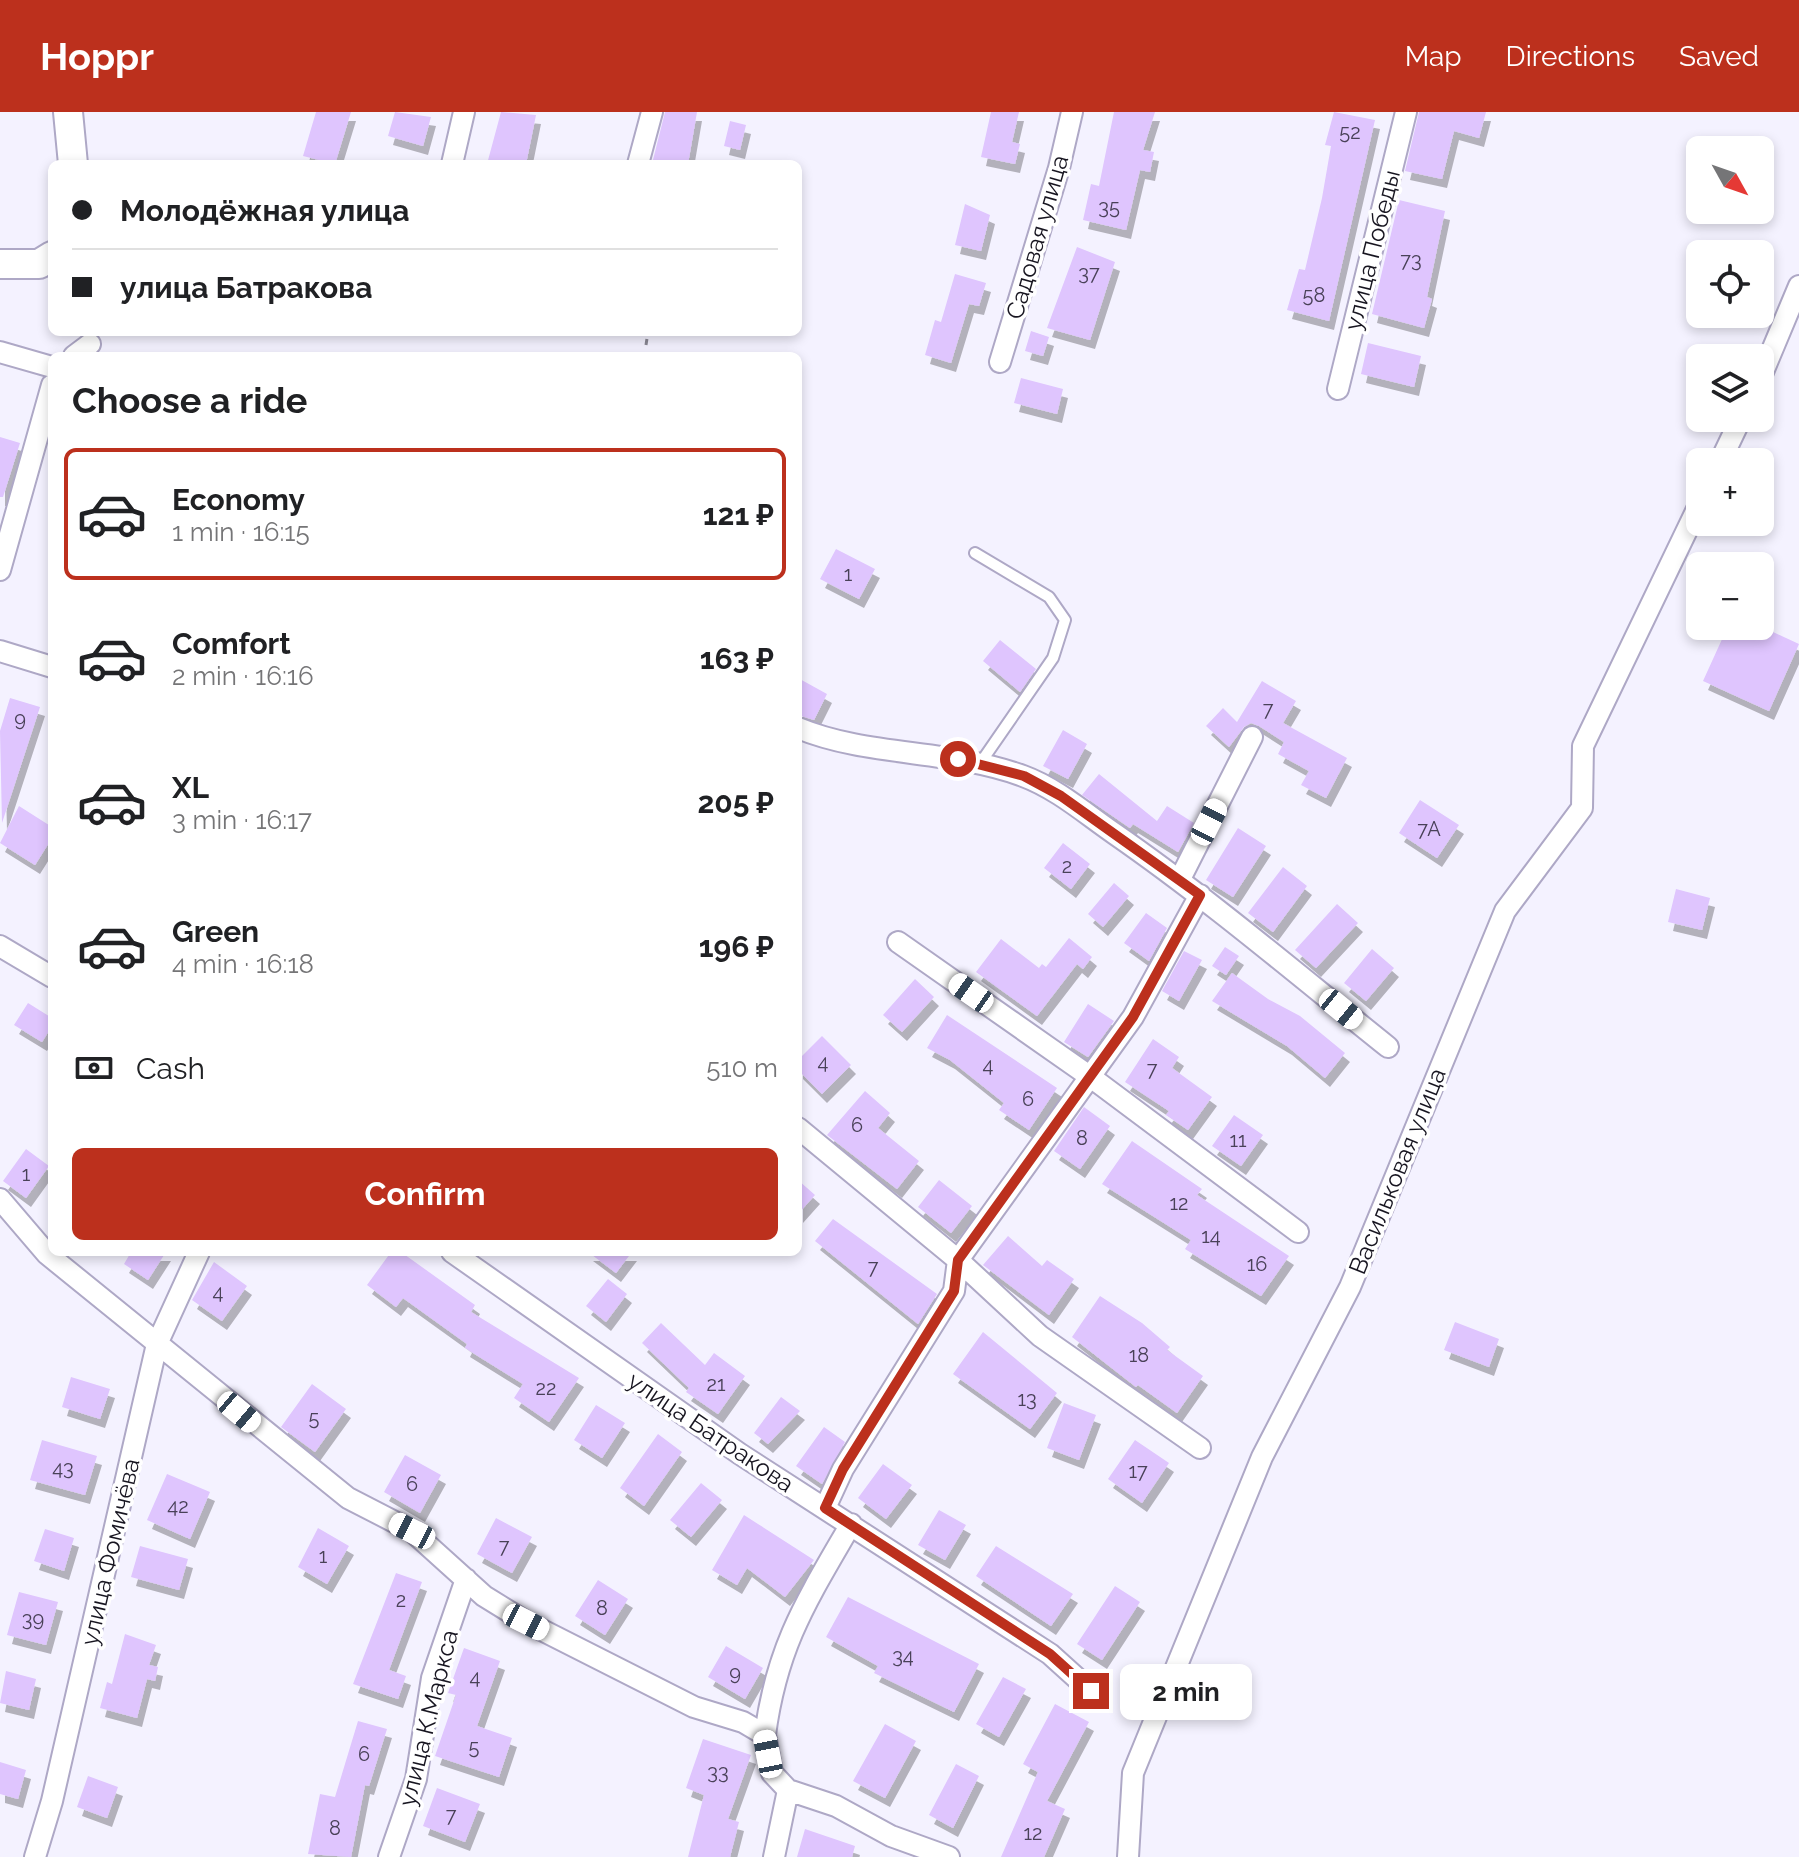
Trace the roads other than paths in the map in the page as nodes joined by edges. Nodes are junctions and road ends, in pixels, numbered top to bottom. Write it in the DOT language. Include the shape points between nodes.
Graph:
graph roads {
  1 [pos="68,112"];
  2 [pos="464,112"];
  3 [pos="652,112"];
  4 [pos="1072,112"];
  5 [pos="1406,112"];
  6 [pos="73,160"];
  7 [pos="453,160"];
  8 [pos="639,160"];
  9 [pos="48,258"];
  10 [pos="0,264"];
  11 [pos="1799,286"];
  12 [pos="1774,346"];
  13 [pos="0,352"];
  14 [pos="1000,362"];
  15 [pos="48,366"];
  16 [pos="1338,389"];
  17 [pos="48,399"];
  18 [pos="1686,532"];
  19 [pos="975,553"];
  20 [pos="0,570"];
  21 [pos="0,651"];
  22 [pos="48,666"];
  23 [pos="802,730"];
  24 [pos="1252,737"];
  25 [pos="979,765"];
  26 [pos="1180,879"];
  27 [pos="1200,895"];
  28 [pos="898,942"];
  29 [pos="0,946"];
  30 [pos="48,975"];
  31 [pos="1388,1047"];
  32 [pos="1092,1078"];
  33 [pos="802,1131"];
  34 [pos="0,1199"];
  35 [pos="1298,1232"];
  36 [pos="48,1255"];
  37 [pos="49,1256"];
  38 [pos="197,1256"];
  39 [pos="458,1256"];
  40 [pos="958,1260"];
  41 [pos="157,1344"];
  42 [pos="1200,1448"];
  43 [pos="825,1508"];
  44 [pos="851,1524"];
  45 [pos="466,1579"];
  46 [pos="1091,1691"];
  47 [pos="765,1735"];
  48 [pos="788,1790"];
  49 [pos="35,1857"];
  50 [pos="389,1857"];
  51 [pos="774,1857"];
  52 [pos="949,1857"];
  53 [pos="1128,1857"];
  1 -- 6 [label="main road"];
  2 -- 7 [label="street"];
  3 -- 8 [label="street"];
  4 -- 14 [label="street, Садовая улица"];
  5 -- 16 [label="street, улица Победы"];
  9 -- 10 [label="main road" via="39,264"];
  11 -- 12 [label="street"];
  13 -- 15 [label="street"];
  17 -- 20 [label="street"];
  18 -- 53 [label="street, Васильковая улица" via="1583,746 1582,808 1505,911 1350,1287 1262,1457 1133,1773"];
  19 -- 25 [label="lane" via="1049,597 1065,620 1053,658"];
  21 -- 22 [label="street"];
  23 -- 25 [label="street" via="827,740 937,754"];
  24 -- 26 [label="street"];
  25 -- 26 [label="street" via="1024,776 1061,796"];
  26 -- 27 [label="street"];
  27 -- 31 [label="street"];
  27 -- 32 [label="street" via="1133,1017"];
  28 -- 32 [label="street"];
  29 -- 30 [label="street"];
  32 -- 35 [label="street"];
  32 -- 40 [label="street"];
  33 -- 40 [label="street"];
  34 -- 36 [label="street"];
  37 -- 41 [label="street"];
  38 -- 41 [label="street, улица Фомичёва"];
  39 -- 43 [label="street, улица Батракова"];
  40 -- 42 [label="street" via="1040,1336"];
  40 -- 43 [label="street" via="954,1291 843,1469"];
  41 -- 45 [label="street" via="348,1498 412,1531"];
  41 -- 49 [label="street, улица Фомичёва" via="56,1786"];
  43 -- 44 [label="street, улица Батракова"];
  44 -- 46 [label="street, улица Батракова" via="1050,1654"];
  44 -- 47 [label="street" via="794,1622 772,1685"];
  45 -- 47 [label="street" via="526,1622 694,1707 743,1722"];
  45 -- 50 [label="street, улица К.Маркса" via="432,1678 416,1779"];
  47 -- 48 [label="street" via="772,1773"];
  48 -- 51 [label="street"];
  48 -- 52 [label="street"];
}
